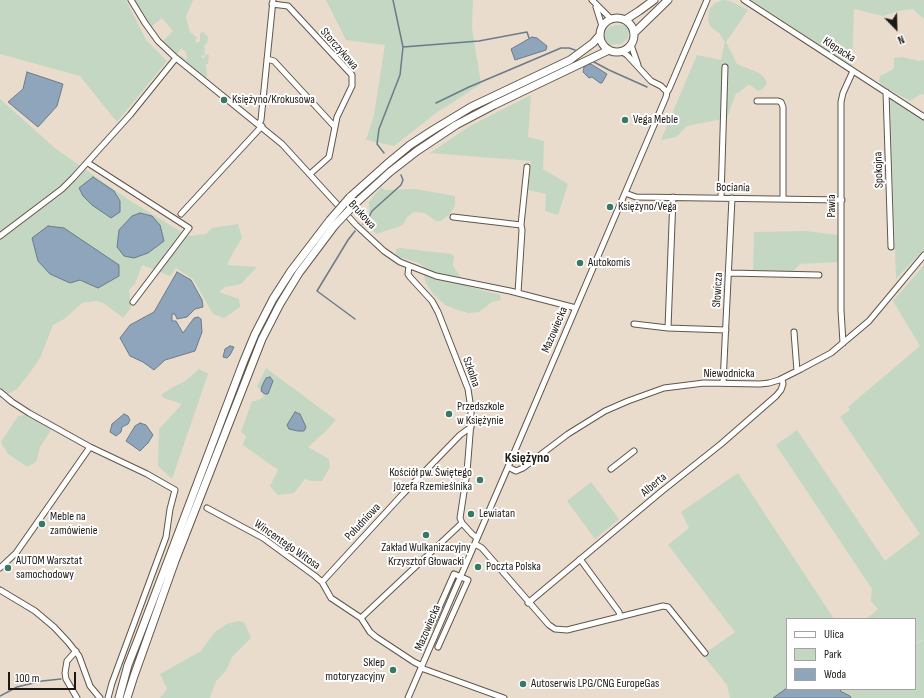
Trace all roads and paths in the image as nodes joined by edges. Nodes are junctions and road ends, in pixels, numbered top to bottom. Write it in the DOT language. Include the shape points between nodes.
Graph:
graph roads {
  1 [pos="131,0"];
  2 [pos="654,0"];
  3 [pos="668,0"];
  4 [pos="707,0"];
  5 [pos="744,0"];
  6 [pos="272,2"];
  7 [pos="593,2"];
  8 [pos="611,19"];
  9 [pos="624,20"];
  10 [pos="602,26"];
  11 [pos="634,33"];
  12 [pos="600,35"];
  13 [pos="631,45"];
  14 [pos="609,50"];
  15 [pos="621,51"];
  16 [pos="176,58"];
  17 [pos="267,59"];
  18 [pos="725,67"];
  19 [pos="640,69"];
  20 [pos="853,71"];
  21 [pos="667,92"];
  22 [pos="886,92"];
  23 [pos="757,101"];
  24 [pos="924,117"];
  25 [pos="260,125"];
  26 [pos="334,126"];
  27 [pos="88,163"];
  28 [pos="527,167"];
  29 [pos="310,174"];
  30 [pos="625,193"];
  31 [pos="673,197"];
  32 [pos="721,198"];
  33 [pos="732,198"];
  34 [pos="782,198"];
  35 [pos="842,200"];
  36 [pos="182,214"];
  37 [pos="453,217"];
  38 [pos="521,225"];
  39 [pos="0,236"];
  40 [pos="891,247"];
  41 [pos="924,255"];
  42 [pos="409,266"];
  43 [pos="729,273"];
  44 [pos="819,275"];
  45 [pos="518,293"];
  46 [pos="133,302"];
  47 [pos="576,308"];
  48 [pos="634,324"];
  49 [pos="668,328"];
  50 [pos="726,330"];
  51 [pos="794,332"];
  52 [pos="842,343"];
  53 [pos="797,371"];
  54 [pos="782,378"];
  55 [pos="723,383"];
  56 [pos="0,392"];
  57 [pos="471,426"];
  58 [pos="90,447"];
  59 [pos="634,452"];
  60 [pos="508,467"];
  61 [pos="612,469"];
  62 [pos="207,508"];
  63 [pos="462,522"];
  64 [pos="477,538"];
  65 [pos="474,544"];
  66 [pos="580,559"];
  67 [pos="0,568"];
  68 [pos="461,576"];
  69 [pos="322,582"];
  70 [pos="0,590"];
  71 [pos="528,603"];
  72 [pos="620,617"];
  73 [pos="361,618"];
  74 [pos="430,628"];
  75 [pos="438,647"];
  76 [pos="76,651"];
  77 [pos="705,653"];
  78 [pos="422,667"];
  79 [pos="77,698"];
  80 [pos="100,698"];
  81 [pos="108,698"];
  82 [pos="119,698"];
  83 [pos="127,698"];
  84 [pos="408,698"];
  85 [pos="504,698"];
  1 -- 16 [label="street, Brukowa" via="158,42"];
  2 -- 9 [label="main road"];
  3 -- 11 [label="main road"];
  4 -- 21 [label="street, Mazowiecka"];
  5 -- 20 [label="street, Klepacka"];
  6 -- 17 [label="street"];
  6 -- 26 [label="street, Storczykowa" via="288,6 352,75 352,86"];
  7 -- 8 [label="street"];
  7 -- 10 [label="street"];
  8 -- 9 [label="main road"];
  8 -- 10 [label="main road"];
  9 -- 11 [label="main road" via="631,25"];
  10 -- 12 [label="main road"];
  11 -- 13 [label="main road"];
  12 -- 14 [label="main road" via="603,45"];
  12 -- 82 [label="main road, bridge" via="570,60 471,107 410,145 350,198 291,270 255,334 128,665"];
  13 -- 15 [label="main road"];
  13 -- 19 [label="street"];
  14 -- 15 [label="main road"];
  14 -- 83 [label="main road, bridge" via="456,125 406,159 370,189 335,225 299,273 262,339 174,561"];
  15 -- 19 [label="street"];
  16 -- 25 [label="street, Brukowa"];
  16 -- 27 [label="street"];
  17 -- 25 [label="street"];
  17 -- 26 [label="street" via="274,61"];
  18 -- 32 [label="street"];
  19 -- 21 [label="street" via="651,81"];
  20 -- 22 [label="street, Klepacka"];
  20 -- 35 [label="street, Pawia" via="841,102"];
  21 -- 30 [label="street, Mazowiecka"];
  22 -- 24 [label="street, Klepacka"];
  22 -- 40 [label="street, Spokojna"];
  23 -- 34 [label="street" via="778,101 783,107"];
  25 -- 29 [label="street, Brukowa"];
  25 -- 36 [label="street"];
  26 -- 29 [label="street, Storczykowa" via="329,157"];
  27 -- 39 [label="street" via="62,189"];
  27 -- 46 [label="street" via="189,228"];
  28 -- 38 [label="street"];
  29 -- 42 [label="street, Brukowa" via="377,245"];
  30 -- 31 [label="street, Bociania" via="636,197"];
  30 -- 47 [label="street, Mazowiecka"];
  31 -- 32 [label="street, Bociania"];
  31 -- 49 [label="street"];
  32 -- 33 [label="street, Bociania"];
  33 -- 34 [label="street, Bociania"];
  33 -- 43 [label="street, Słowicza"];
  34 -- 35 [label="street, Bociania"];
  35 -- 52 [label="street, Pawia"];
  37 -- 38 [label="street"];
  38 -- 45 [label="street"];
  41 -- 52 [label="street, Niewodnicka" via="869,321"];
  42 -- 45 [label="street, Brukowa" via="436,276"];
  42 -- 57 [label="street, Szkolna" via="410,278 432,301 438,312 468,389"];
  43 -- 44 [label="street"];
  43 -- 50 [label="street, Słowicza"];
  45 -- 47 [label="street, Brukowa"];
  47 -- 60 [label="street, Mazowiecka"];
  48 -- 49 [label="street"];
  49 -- 50 [label="street"];
  50 -- 55 [label="street, Słowicza"];
  51 -- 53 [label="street"];
  52 -- 53 [label="street, Niewodnicka" via="831,353"];
  53 -- 54 [label="street, Niewodnicka"];
  54 -- 55 [label="street, Niewodnicka" via="760,384"];
  54 -- 66 [label="street, Alberta" via="782,390 776,396"];
  55 -- 60 [label="street, Niewodnicka" via="669,387 628,400 585,422 523,468 516,470"];
  56 -- 58 [label="street" via="28,413"];
  57 -- 63 [label="street, Szkolna"];
  57 -- 69 [label="street, Południowa"];
  58 -- 67 [label="street" via="16,553"];
  58 -- 81 [label="street" via="176,490 166,537"];
  59 -- 61 [label="street"];
  60 -- 64 [label="street, Mazowiecka"];
  62 -- 69 [label="street, Wincentego Witosa" via="263,538"];
  63 -- 64 [label="street"];
  63 -- 73 [label="street"];
  64 -- 65 [label="street, Mazowiecka"];
  65 -- 68 [label="street, Mazowiecka"];
  65 -- 71 [label="street" via="482,548"];
  66 -- 71 [label="street, Alberta"];
  66 -- 72 [label="street" via="619,612"];
  68 -- 74 [label="street" via="454,574"];
  68 -- 75 [label="street" via="468,582"];
  68 -- 78 [label="street, Mazowiecka"];
  69 -- 73 [label="street, Wincentego Witosa" via="331,598"];
  70 -- 76 [label="street" via="45,619"];
  71 -- 72 [label="street" via="549,625 561,630"];
  72 -- 77 [label="street" via="668,607"];
  73 -- 78 [label="street, Wincentego Witosa" via="376,637"];
  76 -- 79 [label="street" via="67,661 65,673"];
  76 -- 80 [label="street" via="90,686"];
  78 -- 84 [label="street, Mazowiecka"];
  78 -- 85 [label="street, Wincentego Witosa"];
}
